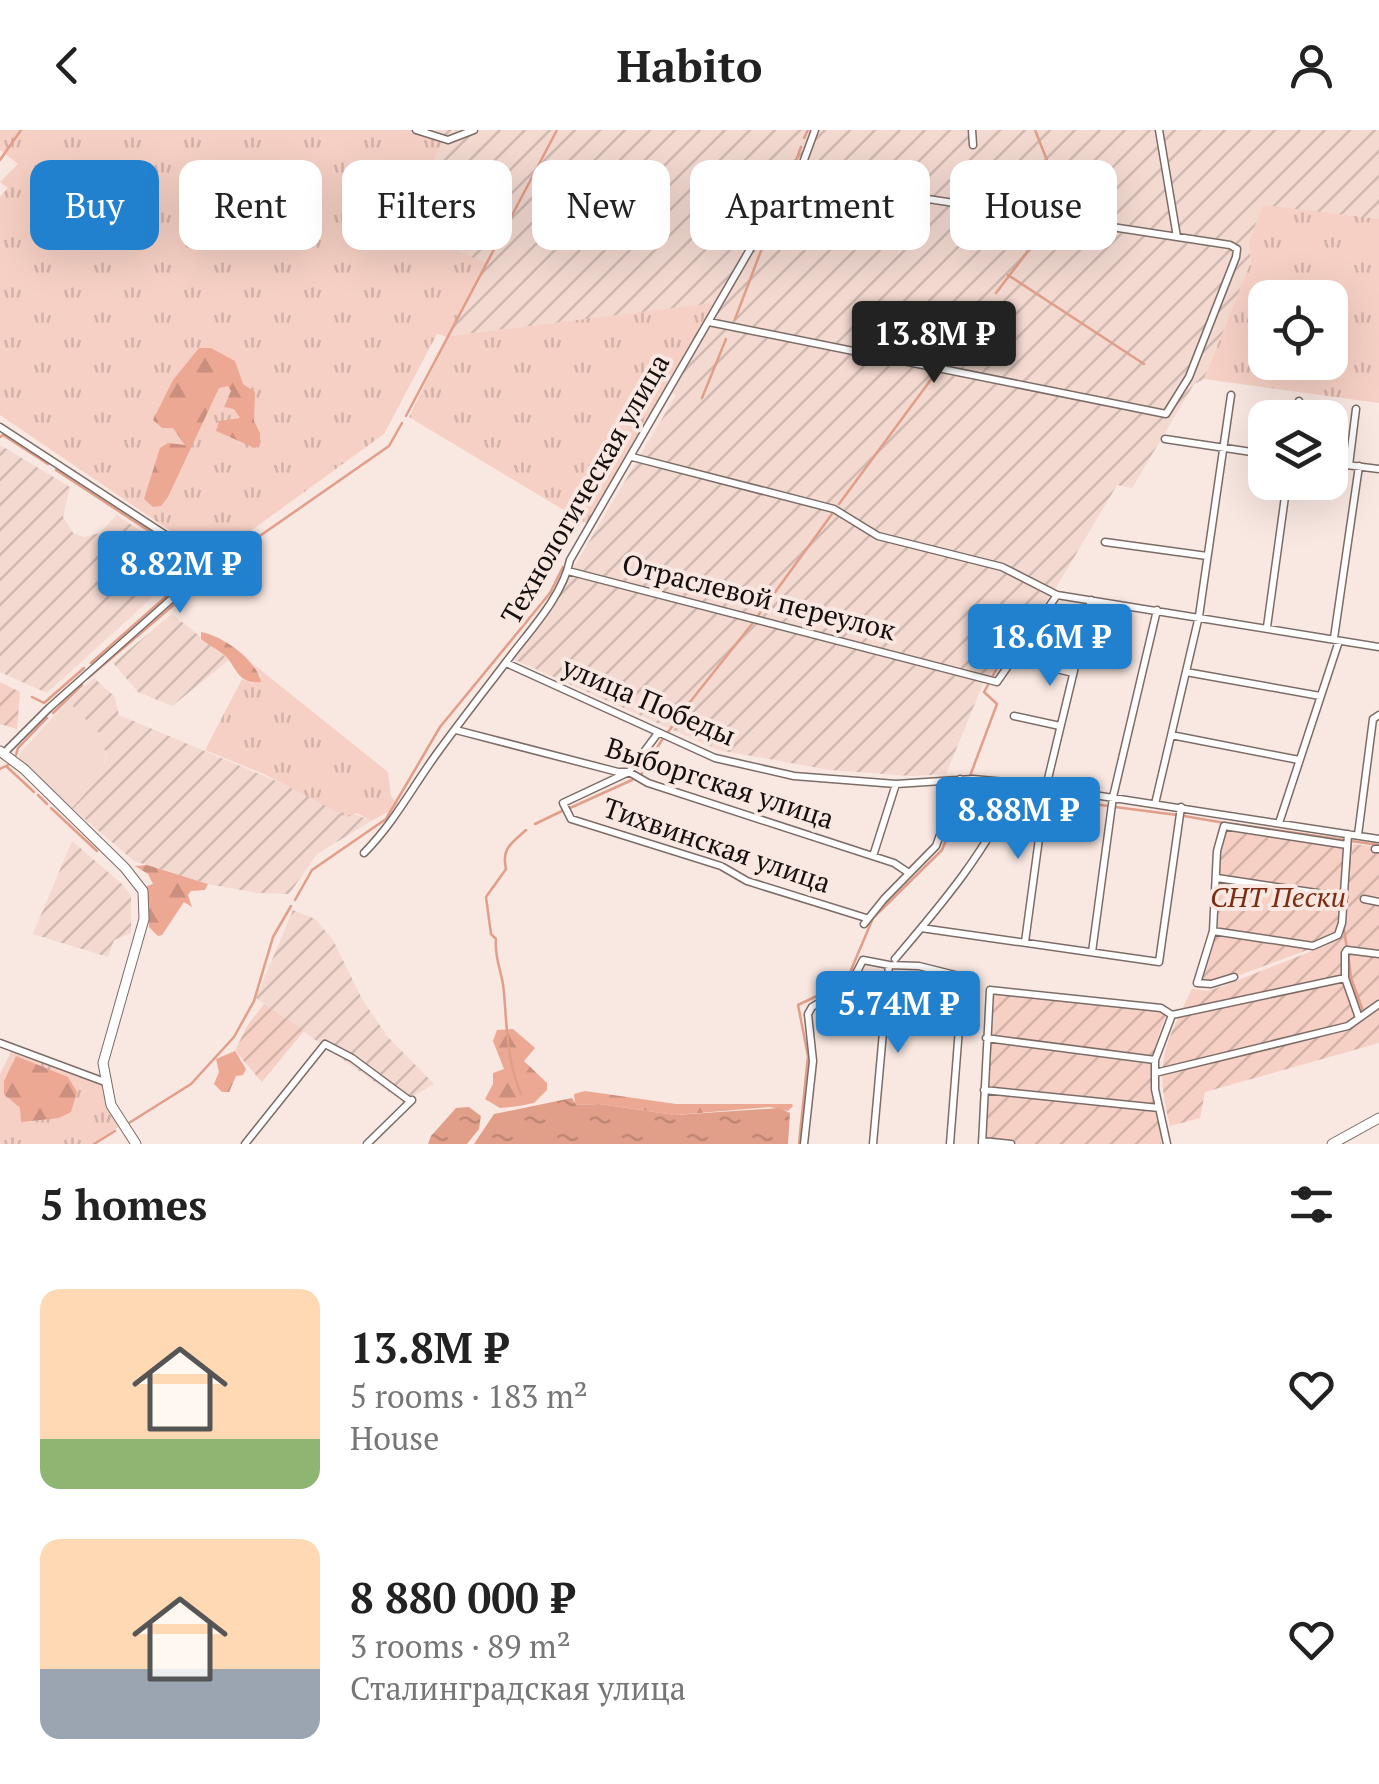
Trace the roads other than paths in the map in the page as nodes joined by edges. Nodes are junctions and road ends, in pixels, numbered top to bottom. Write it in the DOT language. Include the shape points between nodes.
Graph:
graph roads {
  1 [pos="416,130"];
  2 [pos="474,130"];
  3 [pos="816,130"];
  4 [pos="972,130"];
  5 [pos="1159,130"];
  6 [pos="973,145"];
  7 [pos="805,160"];
  8 [pos="930,200"];
  9 [pos="1177,236"];
  10 [pos="750,250"];
  11 [pos="709,322"];
  12 [pos="1231,395"];
  13 [pos="1356,408"];
  14 [pos="0,427"];
  15 [pos="1166,439"];
  16 [pos="1223,448"];
  17 [pos="1248,452"];
  18 [pos="632,457"];
  19 [pos="1349,465"];
  20 [pos="1359,466"];
  21 [pos="1379,469"];
  22 [pos="1285,500"];
  23 [pos="1104,542"];
  24 [pos="1208,556"];
  25 [pos="568,571"];
  26 [pos="1057,595"];
  27 [pos="1091,600"];
  28 [pos="1157,610"];
  29 [pos="1199,616"];
  30 [pos="1267,628"];
  31 [pos="1336,640"];
  32 [pos="1379,647"];
  33 [pos="506,663"];
  34 [pos="1032,664"];
  35 [pos="1186,672"];
  36 [pos="1073,673"];
  37 [pos="1320,696"];
  38 [pos="1379,715"];
  39 [pos="1014,716"];
  40 [pos="1060,726"];
  41 [pos="456,730"];
  42 [pos="658,733"];
  43 [pos="1171,736"];
  44 [pos="2,752"];
  45 [pos="1299,760"];
  46 [pos="629,772"];
  47 [pos="960,780"];
  48 [pos="1016,783"];
  49 [pos="896,784"];
  50 [pos="1046,788"];
  51 [pos="1113,798"];
  52 [pos="1156,804"];
  53 [pos="1180,807"];
  54 [pos="1279,823"];
  55 [pos="1348,834"];
  56 [pos="1358,835"];
  57 [pos="1379,838"];
  58 [pos="1347,845"];
  59 [pos="364,853"];
  60 [pos="873,856"];
  61 [pos="910,872"];
  62 [pos="1216,878"];
  63 [pos="1344,896"];
  64 [pos="1364,899"];
  65 [pos="1379,902"];
  66 [pos="922,928"];
  67 [pos="1214,931"];
  68 [pos="1025,942"];
  69 [pos="1092,952"];
  70 [pos="1379,954"];
  71 [pos="892,962"];
  72 [pos="1234,976"];
  73 [pos="1345,978"];
  74 [pos="1379,1004"];
  75 [pos="1172,1016"];
  76 [pos="1358,1018"];
  77 [pos="986,1038"];
  78 [pos="0,1043"];
  79 [pos="1155,1060"];
  80 [pos="1155,1073"];
  81 [pos="104,1082"];
  82 [pos="984,1090"];
  83 [pos="1158,1108"];
  84 [pos="1379,1118"];
  85 [pos="982,1143"];
  86 [pos="136,1144"];
  87 [pos="245,1144"];
  88 [pos="367,1144"];
  89 [pos="804,1144"];
  90 [pos="873,1144"];
  91 [pos="950,1144"];
  92 [pos="1011,1144"];
  93 [pos="1167,1144"];
  94 [pos="1332,1144"];
  1 -- 2 [label="street" via="448,140"];
  3 -- 7 [label="street, Технологическая улица"];
  4 -- 6 [label="street"];
  5 -- 9 [label="street"];
  8 -- 9 [label="street"];
  9 -- 11 [label="street" via="1237,249 1188,377 1166,414"];
  10 -- 11 [label="street, Технологическая улица"];
  11 -- 18 [label="street, Технологическая улица"];
  12 -- 16 [label="street"];
  13 -- 19 [label="street"];
  14 -- 44 [label="street" via="206,564"];
  15 -- 16 [label="street"];
  16 -- 17 [label="street"];
  16 -- 24 [label="street"];
  18 -- 25 [label="street, Технологическая улица"];
  18 -- 26 [label="street" via="834,509 878,536 1002,567"];
  19 -- 20 [label="street"];
  20 -- 21 [label="street"];
  20 -- 31 [label="street"];
  22 -- 30 [label="street"];
  23 -- 24 [label="street"];
  24 -- 29 [label="street"];
  25 -- 26 [label="street, Отраслевой переулок" via="997,682"];
  25 -- 33 [label="street, Технологическая улица"];
  26 -- 27 [label="street"];
  27 -- 28 [label="street"];
  27 -- 36 [label="street"];
  28 -- 29 [label="street"];
  28 -- 51 [label="street"];
  29 -- 30 [label="street"];
  29 -- 35 [label="street"];
  30 -- 31 [label="street"];
  31 -- 32 [label="street"];
  31 -- 37 [label="street"];
  33 -- 41 [label="street, Технологическая улица"];
  33 -- 42 [label="street, улица Победы"];
  34 -- 36 [label="street"];
  35 -- 37 [label="street"];
  35 -- 43 [label="street"];
  36 -- 40 [label="street"];
  37 -- 45 [label="street"];
  38 -- 56 [label="street" via="1373,719"];
  39 -- 40 [label="street"];
  40 -- 50 [label="street"];
  41 -- 46 [label="street, Выборгская улица"];
  41 -- 59 [label="street, Технологическая улица"];
  42 -- 46 [label="street"];
  42 -- 49 [label="street, улица Победы" via="715,758 794,776"];
  43 -- 45 [label="street"];
  43 -- 52 [label="street"];
  44 -- 81 [label="main road" via="143,892 144,919 104,1052"];
  45 -- 54 [label="street"];
  46 -- 60 [label="street, Выборгская улица"];
  46 -- 61 [label="street, Тихвинская улица" via="563,804 571,819 865,921"];
  47 -- 48 [label="street, улица Победы"];
  47 -- 49 [label="street, улица Победы"];
  47 -- 61 [label="street" via="936,846"];
  48 -- 50 [label="street, улица Победы"];
  48 -- 66 [label="street" via="1001,820"];
  49 -- 60 [label="street"];
  50 -- 51 [label="street, улица Победы"];
  50 -- 68 [label="street"];
  51 -- 52 [label="street, улица Победы"];
  51 -- 69 [label="street"];
  52 -- 53 [label="street, улица Победы"];
  53 -- 54 [label="street, улица Победы"];
  53 -- 69 [label="street" via="1160,962"];
  54 -- 55 [label="street, улица Победы"];
  55 -- 56 [label="street, улица Победы"];
  55 -- 58 [label="street"];
  56 -- 57 [label="street, улица Победы"];
  58 -- 62 [label="street" via="1224,826"];
  58 -- 63 [label="street"];
  60 -- 61 [label="street, Выборгская улица"];
  62 -- 63 [label="street"];
  62 -- 67 [label="street"];
  63 -- 67 [label="street" via="1338,935 1313,946"];
  64 -- 65 [label="street"];
  66 -- 68 [label="street"];
  66 -- 71 [label="street"];
  67 -- 72 [label="street" via="1197,982"];
  68 -- 69 [label="street"];
  70 -- 73 [label="street" via="1347,950"];
  71 -- 89 [label="street" via="863,960 852,983 808,1014 813,1062"];
  71 -- 90 [label="street"];
  71 -- 91 [label="street" via="963,977"];
  73 -- 75 [label="street"];
  73 -- 76 [label="street"];
  74 -- 76 [label="street"];
  75 -- 77 [label="street" via="1161,1008 990,990"];
  75 -- 79 [label="street"];
  76 -- 80 [label="street" via="1348,1026"];
  77 -- 79 [label="street"];
  77 -- 82 [label="street"];
  78 -- 81 [label="street"];
  79 -- 80 [label="street"];
  80 -- 83 [label="street"];
  81 -- 86 [label="main road"];
  82 -- 83 [label="street"];
  82 -- 85 [label="street"];
  83 -- 93 [label="street"];
  84 -- 94 [label="main road"];
  85 -- 92 [label="street"];
  87 -- 88 [label="street" via="325,1044 411,1101"];
}
